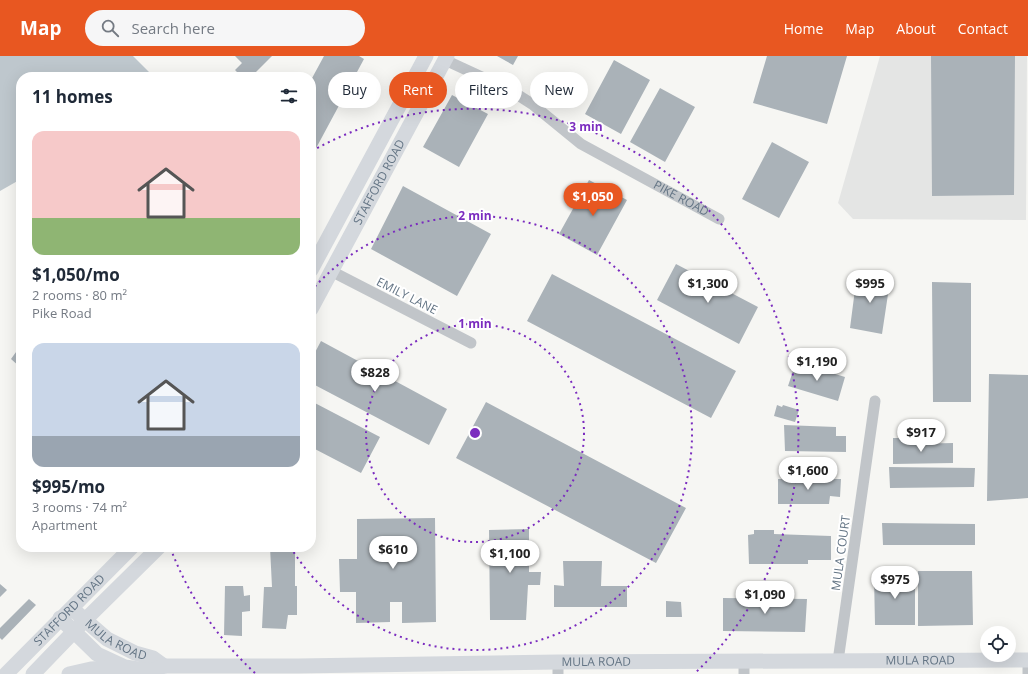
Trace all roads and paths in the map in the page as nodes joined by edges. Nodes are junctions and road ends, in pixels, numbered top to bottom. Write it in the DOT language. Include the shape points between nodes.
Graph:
graph roads {
  1 [pos="426,56"];
  2 [pos="443,57"];
  3 [pos="342,211"];
  4 [pos="719,219"];
  5 [pos="358,221"];
  6 [pos="316,260"];
  7 [pos="331,271"];
  8 [pos="316,300"];
  9 [pos="471,343"];
  10 [pos="875,401"];
  11 [pos="127,552"];
  12 [pos="154,552"];
  13 [pos="71,607"];
  14 [pos="60,618"];
  15 [pos="85,620"];
  16 [pos="75,632"];
  17 [pos="838,660"];
  18 [pos="1028,660"];
  19 [pos="164,666"];
  20 [pos="125,667"];
  21 [pos="558,668"];
  22 [pos="744,668"];
  23 [pos="298,670"];
  24 [pos="6,674"];
  25 [pos="33,674"];
  26 [pos="69,674"];
  27 [pos="1028,674"];
  1 -- 3 [label="street, STAFFORD ROAD"];
  2 -- 4 [label="street, PIKE ROAD" via="510,90 532,104 581,144"];
  2 -- 5 [label="street, STAFFORD ROAD"];
  3 -- 5 [label="street"];
  3 -- 6 [label="street, STAFFORD ROAD"];
  5 -- 7 [label="street, STAFFORD ROAD"];
  7 -- 8 [label="street, STAFFORD ROAD"];
  7 -- 9 [label="street, EMILY LANE"];
  10 -- 17 [label="street, MULA COURT"];
  11 -- 13 [label="street, STAFFORD ROAD"];
  12 -- 15 [label="street, STAFFORD ROAD"];
  13 -- 14 [label="street, STAFFORD ROAD"];
  13 -- 15 [label="street, MULA ROAD"];
  14 -- 16 [label="street, MULA ROAD"];
  14 -- 24 [label="street, STAFFORD ROAD"];
  15 -- 16 [label="street, STAFFORD ROAD"];
  15 -- 19 [label="street, MULA ROAD" via="107,639 135,653 153,658"];
  16 -- 20 [label="street, MULA ROAD" via="97,654"];
  16 -- 25 [label="street, STAFFORD ROAD"];
  17 -- 18 [label="street, MULA ROAD"];
  17 -- 22 [label="street, MULA ROAD"];
  18 -- 27 [label="street"];
  19 -- 20 [label="street, MULA ROAD" via="151,671"];
  19 -- 23 [label="street, MULA ROAD"];
  20 -- 26 [label="street" via="91,669"];
  21 -- 22 [label="street, MULA ROAD"];
  21 -- 23 [label="street, MULA ROAD"];
}
